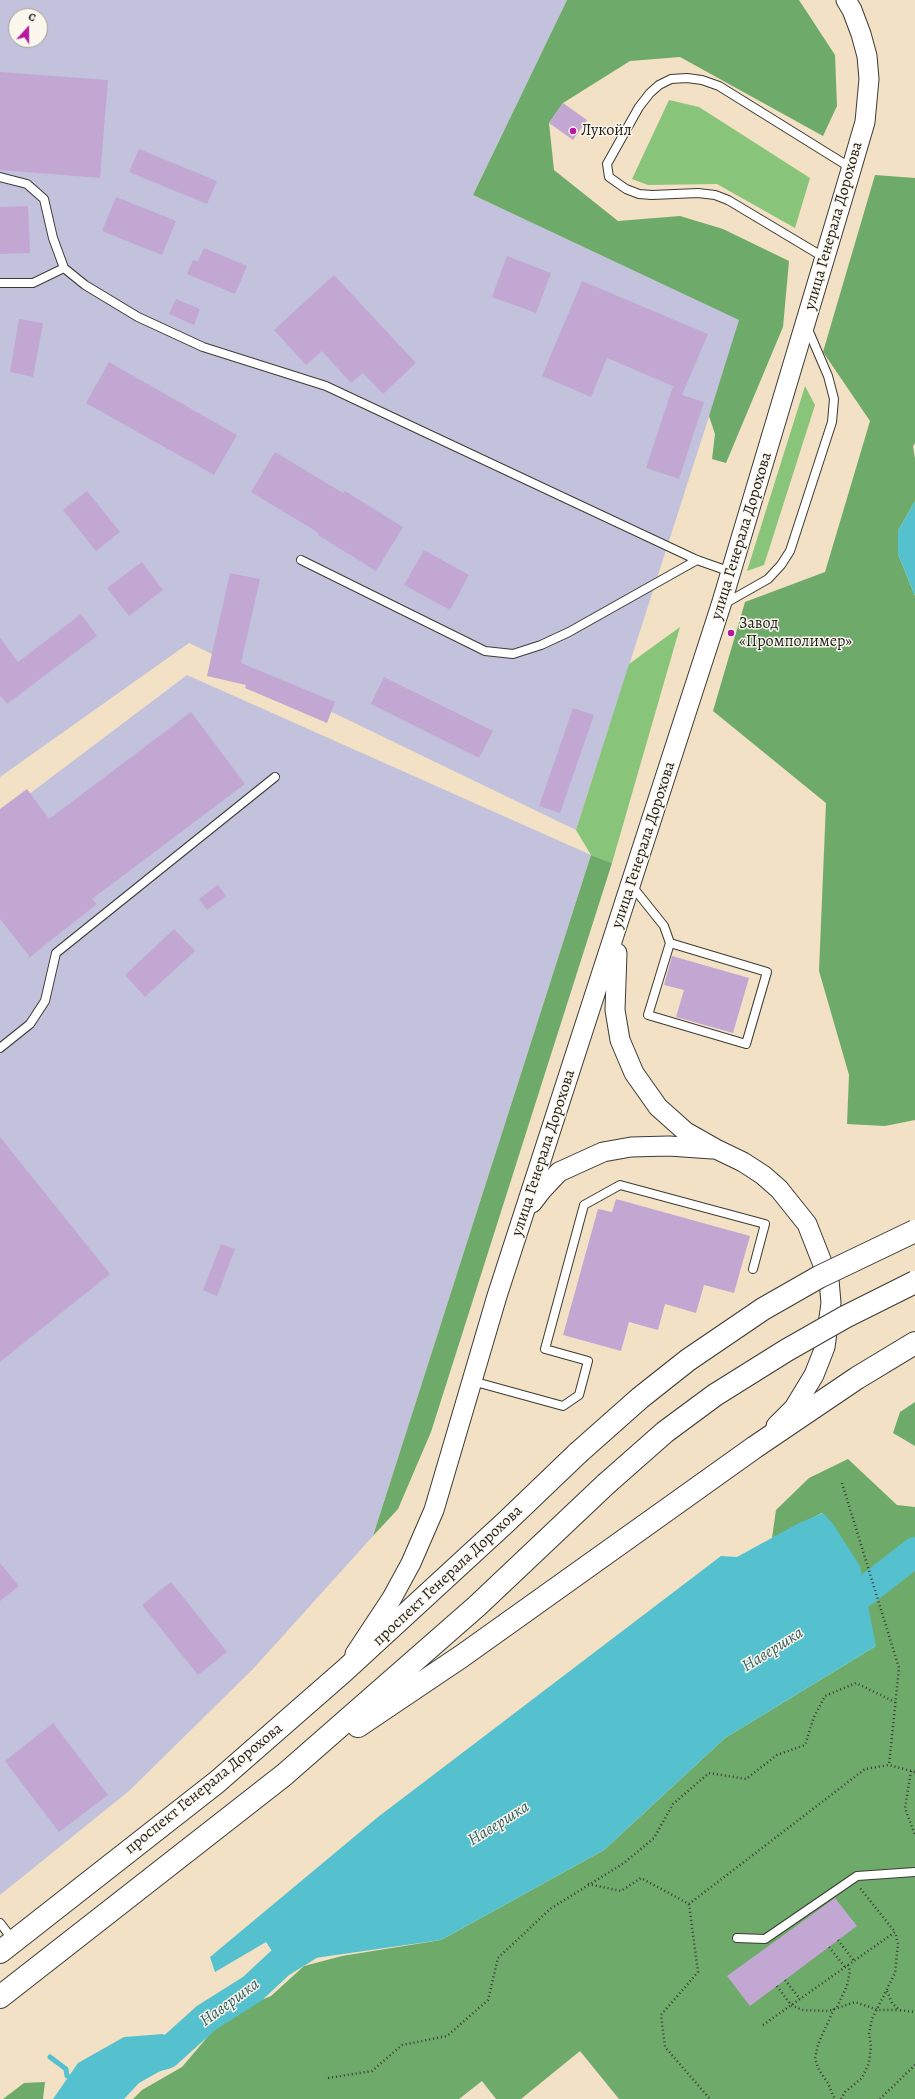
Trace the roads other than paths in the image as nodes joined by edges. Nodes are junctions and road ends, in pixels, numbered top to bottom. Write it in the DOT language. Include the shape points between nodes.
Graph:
graph roads {
  1 [pos="846,0"];
  2 [pos="852,168"];
  3 [pos="0,176"];
  4 [pos="825,258"];
  5 [pos="64,268"];
  6 [pos="0,283"];
  7 [pos="806,323"];
  8 [pos="301,560"];
  9 [pos="697,560"];
  10 [pos="731,572"];
  11 [pos="721,605"];
  12 [pos="275,777"];
  13 [pos="631,886"];
  14 [pos="622,916"];
  15 [pos="670,943"];
  16 [pos="0,1048"];
  17 [pos="716,1149"];
  18 [pos="524,1215"];
  19 [pos="915,1231"];
  20 [pos="753,1268"];
  21 [pos="915,1282"];
  22 [pos="915,1343"];
  23 [pos="472,1381"];
  24 [pos="755,1447"];
  25 [pos="344,1671"];
  26 [pos="284,1775"];
  27 [pos="915,1872"];
  28 [pos="0,1923"];
  29 [pos="737,1938"];
  30 [pos="7,1946"];
  31 [pos="0,1997"];
  1 -- 2 [label="street, улица Генерала Дорохова" via="861,34 867,56 869,79 865,122"];
  2 -- 4 [label="street, улица Генерала Дорохова"];
  2 -- 4 [label="lane" via="719,86 687,78 671,79 650,93 639,106 607,164 608,177 626,189 652,195 715,195 728,200"];
  3 -- 5 [label="lane" via="27,184 44,199 53,238"];
  4 -- 7 [label="street, улица Генерала Дорохова"];
  5 -- 6 [label="lane" via="33,283"];
  5 -- 9 [label="lane" via="85,285 138,317 203,347 326,386"];
  7 -- 10 [label="street, улица Генерала Дорохова"];
  7 -- 11 [label="lane" via="828,376 834,399 832,422 790,551 768,579"];
  8 -- 9 [label="lane" via="485,651 513,654 541,646 569,632"];
  9 -- 10 [label="lane"];
  10 -- 11 [label="street, улица Генерала Дорохова"];
  11 -- 13 [label="street, улица Генерала Дорохова"];
  12 -- 16 [label="lane" via="56,953 45,1001 30,1024"];
  13 -- 14 [label="street, улица Генерала Дорохова"];
  13 -- 15 [label="lane" via="664,926"];
  14 -- 17 [label="street" via="614,1010 620,1040 634,1073 658,1107 686,1132"];
  14 -- 18 [label="street, улица Генерала Дорохова"];
  15 -- 15 [label="lane" via="648,1015 746,1044 767,972"];
  17 -- 18 [label="street" via="631,1147 603,1152 559,1172"];
  17 -- 24 [label="street" via="763,1175 794,1206 806,1224 829,1280 831,1303 825,1347 814,1375 794,1408"];
  18 -- 23 [label="street, улица Генерала Дорохова"];
  19 -- 25 [label="main road, проспект Генерала Дорохова, bridge" via="819,1277 763,1309 688,1360 578,1453"];
  20 -- 23 [label="lane" via="766,1224 620,1185 584,1205 544,1349 588,1361 579,1395 562,1406"];
  21 -- 26 [label="main road, bridge" via="787,1350 715,1395 665,1432 477,1606"];
  22 -- 24 [label="main road" via="857,1378"];
  23 -- 25 [label="street, улица Генерала Дорохова" via="434,1510 411,1563 392,1598"];
  24 -- 26 [label="main road" via="462,1656"];
  25 -- 30 [label="main road, проспект Генерала Дорохова" via="217,1782"];
  26 -- 31 [label="main road"];
  27 -- 29 [label="lane" via="857,1876 765,1939"];
  28 -- 30 [label="lane"];
}
